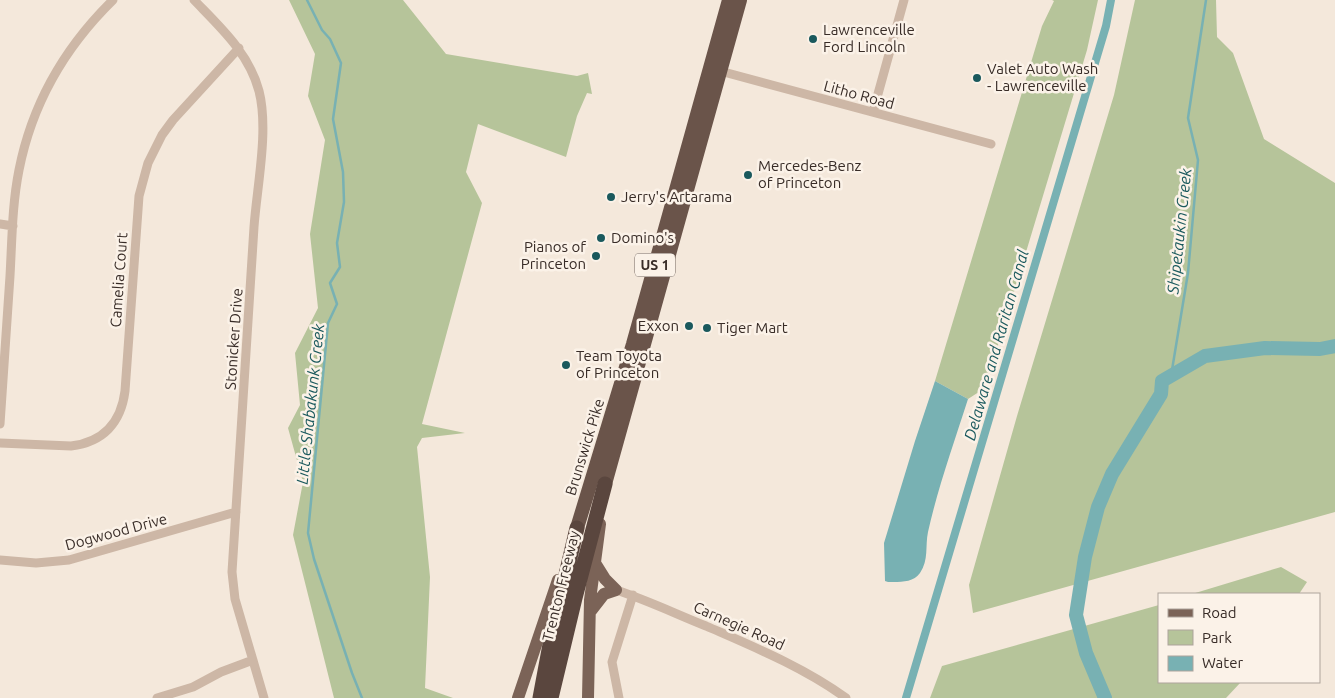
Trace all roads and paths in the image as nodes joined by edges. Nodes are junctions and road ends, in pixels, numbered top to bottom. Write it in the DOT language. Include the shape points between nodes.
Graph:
graph roads {
  1 [pos="113,0"];
  2 [pos="194,0"];
  3 [pos="729,0"];
  4 [pos="740,0"];
  5 [pos="904,0"];
  6 [pos="239,48"];
  7 [pos="720,72"];
  8 [pos="873,112"];
  9 [pos="991,144"];
  10 [pos="0,224"];
  11 [pos="13,226"];
  12 [pos="3,331"];
  13 [pos="0,424"];
  14 [pos="0,443"];
  15 [pos="605,484"];
  16 [pos="236,512"];
  17 [pos="577,528"];
  18 [pos="0,560"];
  19 [pos="595,563"];
  20 [pos="616,590"];
  21 [pos="633,595"];
  22 [pos="590,612"];
  23 [pos="253,660"];
  24 [pos="157,698"];
  25 [pos="264,698"];
  26 [pos="518,698"];
  27 [pos="540,698"];
  28 [pos="551,698"];
  29 [pos="588,698"];
  30 [pos="619,698"];
  31 [pos="846,698"];
  1 -- 11 [label="street" via="77,40 41,99 19,171"];
  2 -- 6 [label="street, Stonicker Drive"];
  3 -- 17 [label="highway, Brunswick Pike / US 1" via="633,344"];
  4 -- 7 [label="highway, Brunswick Pike / US 1"];
  5 -- 8 [label="street"];
  6 -- 14 [label="street, Camelia Court" via="173,120 148,163 139,196 124,402 115,422 99,437 80,445"];
  6 -- 16 [label="street, Stonicker Drive" via="259,91 263,124"];
  7 -- 8 [label="street, Litho Road"];
  7 -- 15 [label="highway, Brunswick Pike / US 1"];
  8 -- 9 [label="street, Litho Road"];
  10 -- 11 [label="street"];
  11 -- 12 [label="street"];
  12 -- 13 [label="street"];
  15 -- 19 [label="main road, Brunswick Pike"];
  15 -- 28 [label="highway, Trenton Freeway / US 1"];
  16 -- 18 [label="street, Dogwood Drive" via="70,560"];
  16 -- 23 [label="street, Stonicker Drive" via="233,584"];
  17 -- 26 [label="main road, Brunswick Pike"];
  17 -- 27 [label="highway, Trenton Freeway / US 1"];
  19 -- 20 [label="main road"];
  19 -- 22 [label="main road, Brunswick Pike"];
  20 -- 21 [label="street, Carnegie Road"];
  20 -- 22 [label="main road" via="604,594"];
  21 -- 30 [label="street" via="612,662"];
  21 -- 31 [label="street, Carnegie Road" via="760,649"];
  22 -- 29 [label="main road, Brunswick Pike"];
  23 -- 24 [label="street" via="193,687"];
  23 -- 25 [label="street, Stonicker Drive"];
}
